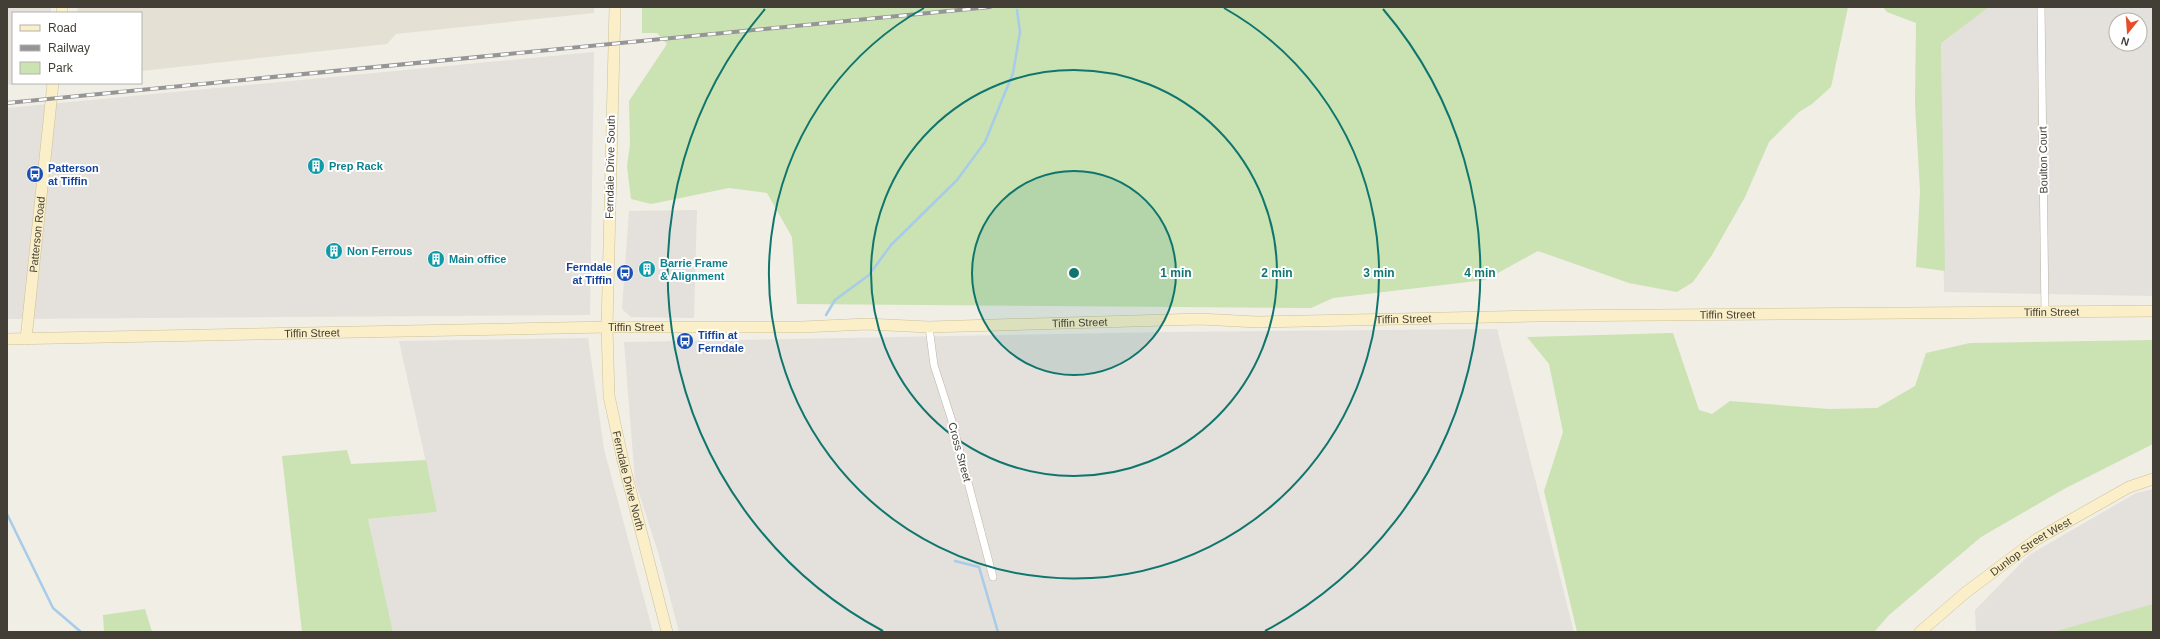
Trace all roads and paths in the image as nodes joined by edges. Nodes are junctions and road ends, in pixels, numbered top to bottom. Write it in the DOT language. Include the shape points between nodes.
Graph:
graph roads {
  1 [pos="615,7"];
  2 [pos="2041,7"];
  3 [pos="53,84"];
  4 [pos="2153,311"];
  5 [pos="2045,312"];
  6 [pos="607,327"];
  7 [pos="929,327"];
  8 [pos="7,339"];
  9 [pos="26,339"];
  10 [pos="2153,479"];
  11 [pos="993,577"];
  12 [pos="667,632"];
  13 [pos="1920,632"];
  1 -- 6 [label="street, Ferndale Drive South"];
  2 -- 5 [label="street, Boulton Court"];
  3 -- 9 [label="street, Patterson Road"];
  4 -- 5 [label="street, Tiffin Street"];
  5 -- 7 [label="street, Tiffin Street" via="1536,316 1257,322 1200,319"];
  6 -- 7 [label="street, Tiffin Street" via="802,327 867,324"];
  6 -- 9 [label="street, Tiffin Street"];
  6 -- 12 [label="street, Ferndale Drive North" via="609,396"];
  7 -- 11 [label="street, Cross Street" via="934,365 951,418"];
  8 -- 9 [label="street, Tiffin Street"];
  10 -- 13 [label="street, Dunlop Street West" via="2130,487 2037,539 1964,593"];
}
